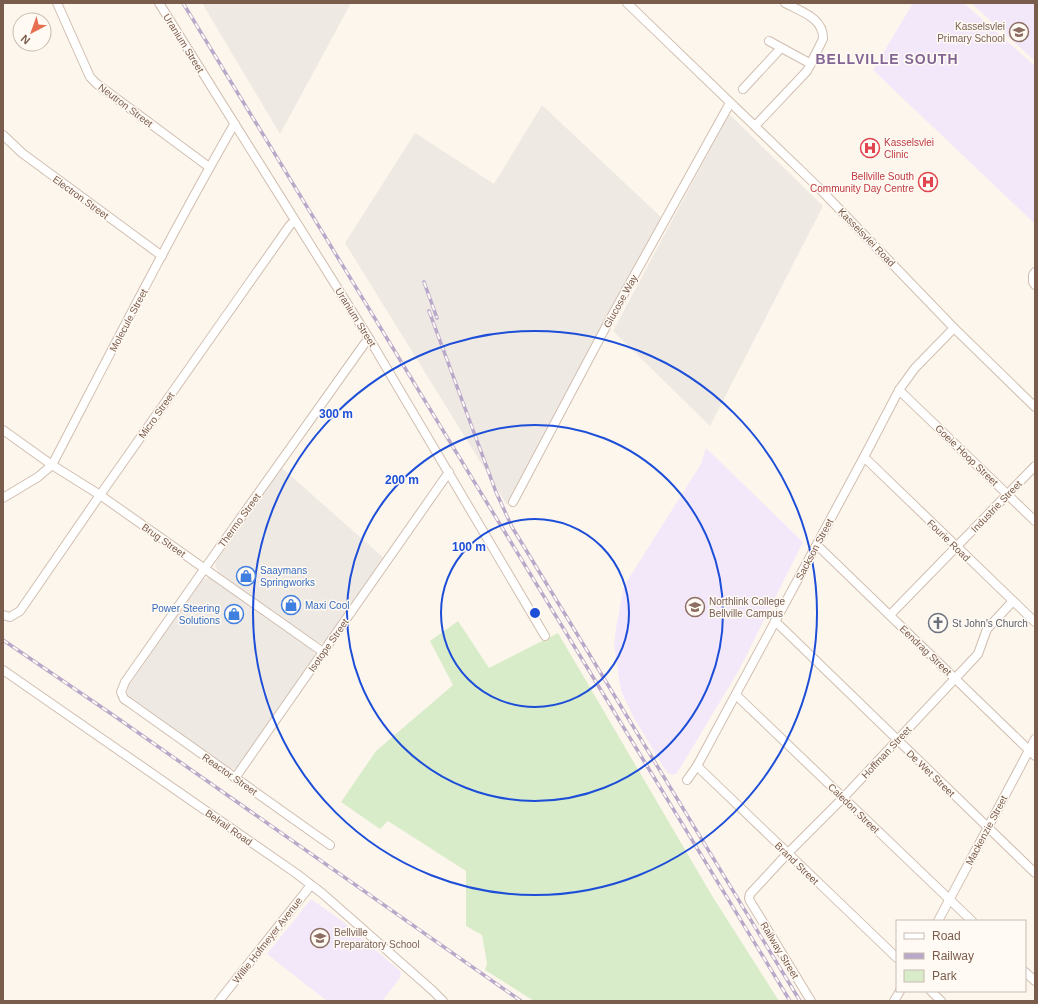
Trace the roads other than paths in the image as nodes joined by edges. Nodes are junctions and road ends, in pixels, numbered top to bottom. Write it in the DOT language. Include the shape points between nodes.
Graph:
graph roads {
  1 [pos="57,3"];
  2 [pos="159,3"];
  3 [pos="626,3"];
  4 [pos="785,3"];
  5 [pos="769,41"];
  6 [pos="781,48"];
  7 [pos="811,64"];
  8 [pos="743,89"];
  9 [pos="730,103"];
  10 [pos="235,124"];
  11 [pos="755,126"];
  12 [pos="3,135"];
  13 [pos="209,167"];
  14 [pos="295,221"];
  15 [pos="162,256"];
  16 [pos="1035,272"];
  17 [pos="1035,285"];
  18 [pos="954,328"];
  19 [pos="370,340"];
  20 [pos="899,390"];
  21 [pos="1035,407"];
  22 [pos="3,430"];
  23 [pos="864,457"];
  24 [pos="52,465"];
  25 [pos="1035,466"];
  26 [pos="449,472"];
  27 [pos="100,495"];
  28 [pos="1008,495"];
  29 [pos="3,498"];
  30 [pos="513,502"];
  31 [pos="1035,521"];
  32 [pos="817,545"];
  33 [pos="956,546"];
  34 [pos="204,568"];
  35 [pos="1013,601"];
  36 [pos="890,615"];
  37 [pos="3,616"];
  38 [pos="775,622"];
  39 [pos="1035,622"];
  40 [pos="545,636"];
  41 [pos="323,652"];
  42 [pos="3,670"];
  43 [pos="954,678"];
  44 [pos="736,695"];
  45 [pos="130,703"];
  46 [pos="1035,739"];
  47 [pos="897,740"];
  48 [pos="1032,753"];
  49 [pos="697,766"];
  50 [pos="235,778"];
  51 [pos="687,780"];
  52 [pos="844,797"];
  53 [pos="987,828"];
  54 [pos="330,845"];
  55 [pos="787,854"];
  56 [pos="1035,873"];
  57 [pos="311,885"];
  58 [pos="749,898"];
  59 [pos="950,900"];
  60 [pos="939,920"];
  61 [pos="971,920"];
  62 [pos="896,957"];
  63 [pos="1026,973"];
  64 [pos="1035,981"];
  65 [pos="899,992"];
  66 [pos="932,992"];
  67 [pos="221,999"];
  68 [pos="443,1001"];
  69 [pos="811,1001"];
  70 [pos="894,1001"];
  71 [pos="942,1001"];
  1 -- 13 [label="street, Neutron Street" via="90,77"];
  2 -- 10 [label="street, Uranium Street"];
  3 -- 9 [label="street, Kasselsvlei Road"];
  4 -- 7 [label="street" via="820,24 823,39"];
  5 -- 6 [label="street"];
  6 -- 7 [label="street"];
  6 -- 8 [label="street"];
  7 -- 11 [label="street" via="799,81"];
  9 -- 11 [label="street, Kasselsvlei Road"];
  9 -- 30 [label="street, Glucose Way" via="606,326"];
  10 -- 13 [label="street, Molecule Street"];
  10 -- 14 [label="street, Uranium Street"];
  11 -- 18 [label="street, Kasselsvlei Road" via="849,218"];
  12 -- 15 [label="street, Electron Street" via="27,157"];
  13 -- 15 [label="street, Molecule Street"];
  14 -- 19 [label="street, Uranium Street"];
  14 -- 27 [label="street, Micro Street"];
  15 -- 24 [label="street, Molecule Street"];
  16 -- 17 [label="street"];
  18 -- 20 [label="street, Sackson Street"];
  18 -- 21 [label="street, Kasselsvlei Road"];
  19 -- 26 [label="street, Uranium Street"];
  19 -- 34 [label="street, Thermo Street" via="365,343"];
  20 -- 23 [label="street, Sackson Street"];
  20 -- 28 [label="street, Goeie Hoop Street"];
  22 -- 24 [label="street, Brug Street"];
  23 -- 32 [label="street, Sackson Street"];
  23 -- 33 [label="street, Fourie Road"];
  24 -- 27 [label="street, Brug Street"];
  24 -- 29 [label="street, Molecule Street" via="38,477"];
  25 -- 28 [label="street, Industrie Street"];
  26 -- 40 [label="street, Uranium Street"];
  26 -- 41 [label="street, Isotope Street"];
  27 -- 34 [label="street, Brug Street"];
  27 -- 37 [label="street, Micro Street" via="20,611 10,617"];
  28 -- 31 [label="street, Goeie Hoop Street"];
  28 -- 33 [label="street, Industrie Street"];
  32 -- 36 [label="street, Eendrag Street"];
  32 -- 38 [label="street, Sackson Street"];
  33 -- 35 [label="street, Fourie Road"];
  33 -- 36 [label="street, Industrie Street"];
  34 -- 41 [label="street, Brug Street"];
  34 -- 45 [label="street, Thermo Street" via="125,682 121,692 124,699"];
  35 -- 39 [label="street, Fourie Road"];
  35 -- 43 [label="street, Hoffman Street" via="987,629 978,654"];
  36 -- 43 [label="street, Eendrag Street"];
  38 -- 44 [label="street, Sackson Street"];
  38 -- 47 [label="street, De Wet Street"];
  41 -- 50 [label="street, Isotope Street"];
  42 -- 57 [label="street, Belrail Road"];
  43 -- 47 [label="street, Hoffman Street"];
  43 -- 48 [label="street, Eendrag Street"];
  44 -- 49 [label="street, Sackson Street"];
  44 -- 52 [label="street, Caledon Street"];
  45 -- 50 [label="street, Reactor Street"];
  46 -- 48 [label="street, Mackenzie Street"];
  47 -- 52 [label="street, Hoffman Street"];
  47 -- 53 [label="street, De Wet Street"];
  48 -- 53 [label="street, Mackenzie Street"];
  49 -- 51 [label="street, Sackson Street"];
  49 -- 55 [label="street, Brand Street"];
  50 -- 54 [label="street, Reactor Street"];
  52 -- 55 [label="street, Hoffman Street"];
  52 -- 59 [label="street, Caledon Street"];
  53 -- 56 [label="street, De Wet Street"];
  53 -- 59 [label="street, Mackenzie Street"];
  55 -- 58 [label="street, Hoffman Street"];
  55 -- 62 [label="street, Brand Street"];
  57 -- 67 [label="street, Willie Hofmeyer Avenue"];
  57 -- 68 [label="street, Belrail Road"];
  58 -- 69 [label="street, Railway Street"];
  59 -- 60 [label="street, Mackenzie Street"];
  59 -- 61 [label="street, Caledon Street"];
  63 -- 64 [label="street"];
  65 -- 70 [label="street"];
  66 -- 71 [label="street"];
}
